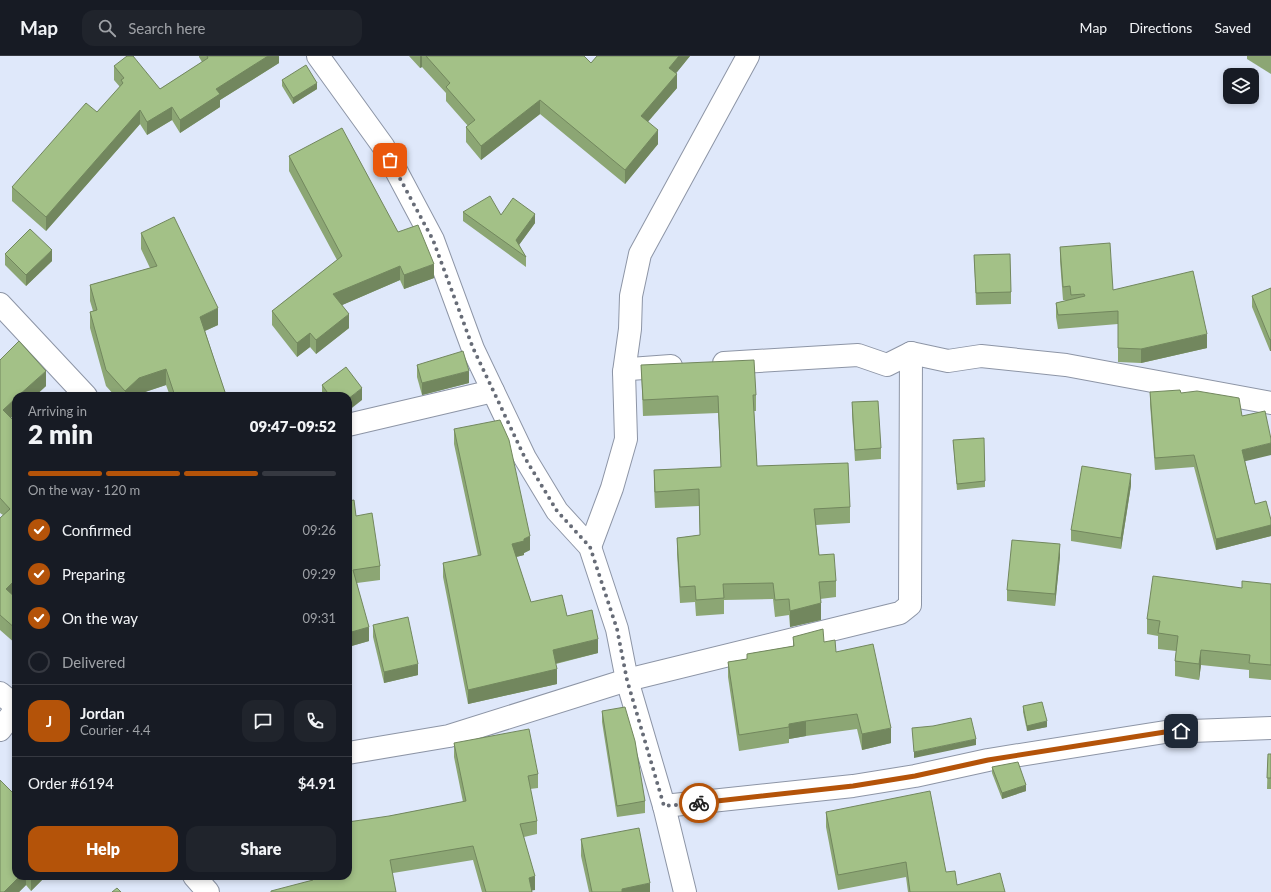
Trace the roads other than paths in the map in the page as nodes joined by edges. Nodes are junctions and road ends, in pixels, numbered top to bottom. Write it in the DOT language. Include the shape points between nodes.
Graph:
graph roads {
  1 [pos="318,56"];
  2 [pos="748,56"];
  3 [pos="0,304"];
  4 [pos="911,353"];
  5 [pos="624,372"];
  6 [pos="494,391"];
  7 [pos="82,392"];
  8 [pos="1271,403"];
  9 [pos="352,424"];
  10 [pos="590,547"];
  11 [pos="627,680"];
  12 [pos="0,693"];
  13 [pos="12,703"];
  14 [pos="12,714"];
  15 [pos="1271,728"];
  16 [pos="0,730"];
  17 [pos="352,752"];
  18 [pos="664,806"];
  19 [pos="198,880"];
  20 [pos="208,892"];
  21 [pos="685,892"];
  1 -- 6 [label="street" via="383,146 429,234 473,348"];
  2 -- 5 [label="street" via="640,254 631,296 630,329"];
  3 -- 7 [label="street"];
  4 -- 5 [label="street" via="887,365 858,355 630,369"];
  4 -- 8 [label="street" via="948,361 981,356 1066,365"];
  4 -- 11 [label="street" via="910,605 900,613"];
  5 -- 10 [label="street" via="626,439 612,488"];
  6 -- 9 [label="street"];
  6 -- 10 [label="street" via="525,458 557,511"];
  10 -- 11 [label="street" via="617,629"];
  11 -- 17 [label="street" via="449,736"];
  11 -- 18 [label="street"];
  12 -- 13 [label="street"];
  14 -- 16 [label="street"];
  15 -- 18 [label="street" via="1165,732 988,760 853,786"];
  18 -- 21 [label="street"];
  19 -- 20 [label="street"];
}
